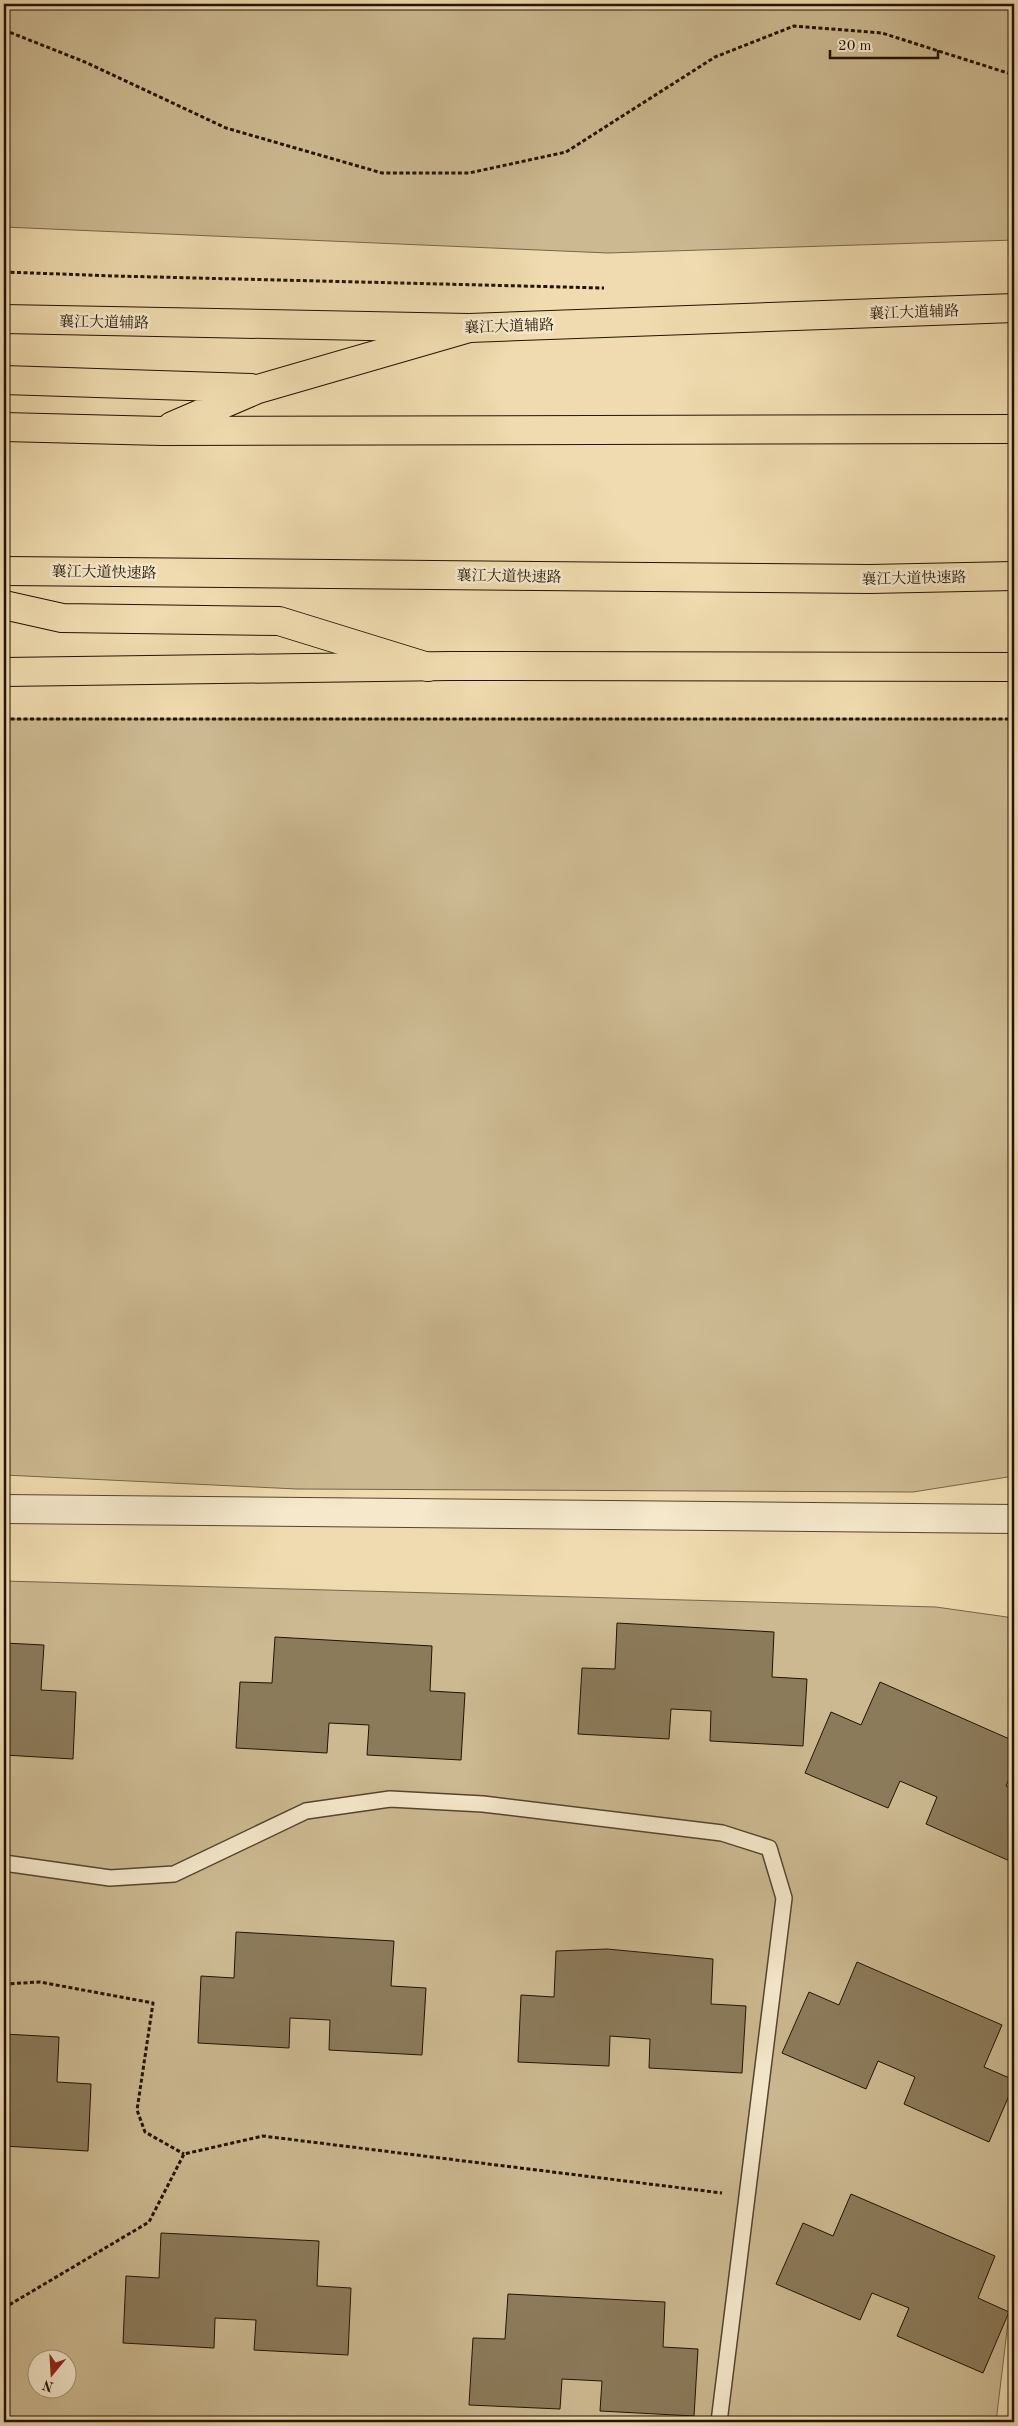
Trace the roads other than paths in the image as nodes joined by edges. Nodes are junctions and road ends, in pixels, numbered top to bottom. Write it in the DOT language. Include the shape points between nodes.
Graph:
graph roads {
  1 [pos="1014,308"];
  2 [pos="4,319"];
  3 [pos="469,328"];
  4 [pos="4,380"];
  5 [pos="258,388"];
  6 [pos="4,427"];
  7 [pos="1014,429"];
  8 [pos="162,431"];
  9 [pos="4,570"];
  10 [pos="1014,576"];
  11 [pos="4,605"];
  12 [pos="4,616"];
  13 [pos="62,618"];
  14 [pos="428,666"];
  15 [pos="1014,667"];
  16 [pos="4,672"];
  17 [pos="4,1510"];
  18 [pos="1014,1519"];
  19 [pos="4,1863"];
  20 [pos="720,2422"];
  1 -- 3 [label="main road, 襄江大道辅路"];
  2 -- 3 [label="main road, 襄江大道辅路"];
  3 -- 5 [label="main road"];
  4 -- 5 [label="main road"];
  5 -- 8 [label="main road"];
  6 -- 8 [label="main road"];
  7 -- 8 [label="main road"];
  9 -- 10 [label="main road, 襄江大道快速路" via="860,579"];
  11 -- 13 [label="main road"];
  12 -- 13 [label="main road"];
  13 -- 14 [label="main road" via="279,621"];
  14 -- 15 [label="main road"];
  14 -- 16 [label="main road"];
  17 -- 18 [label="street"];
  19 -- 20 [label="lane" via="110,1878 174,1874 306,1811 390,1799 483,1804 722,1833 769,1848 784,1898"];
}
